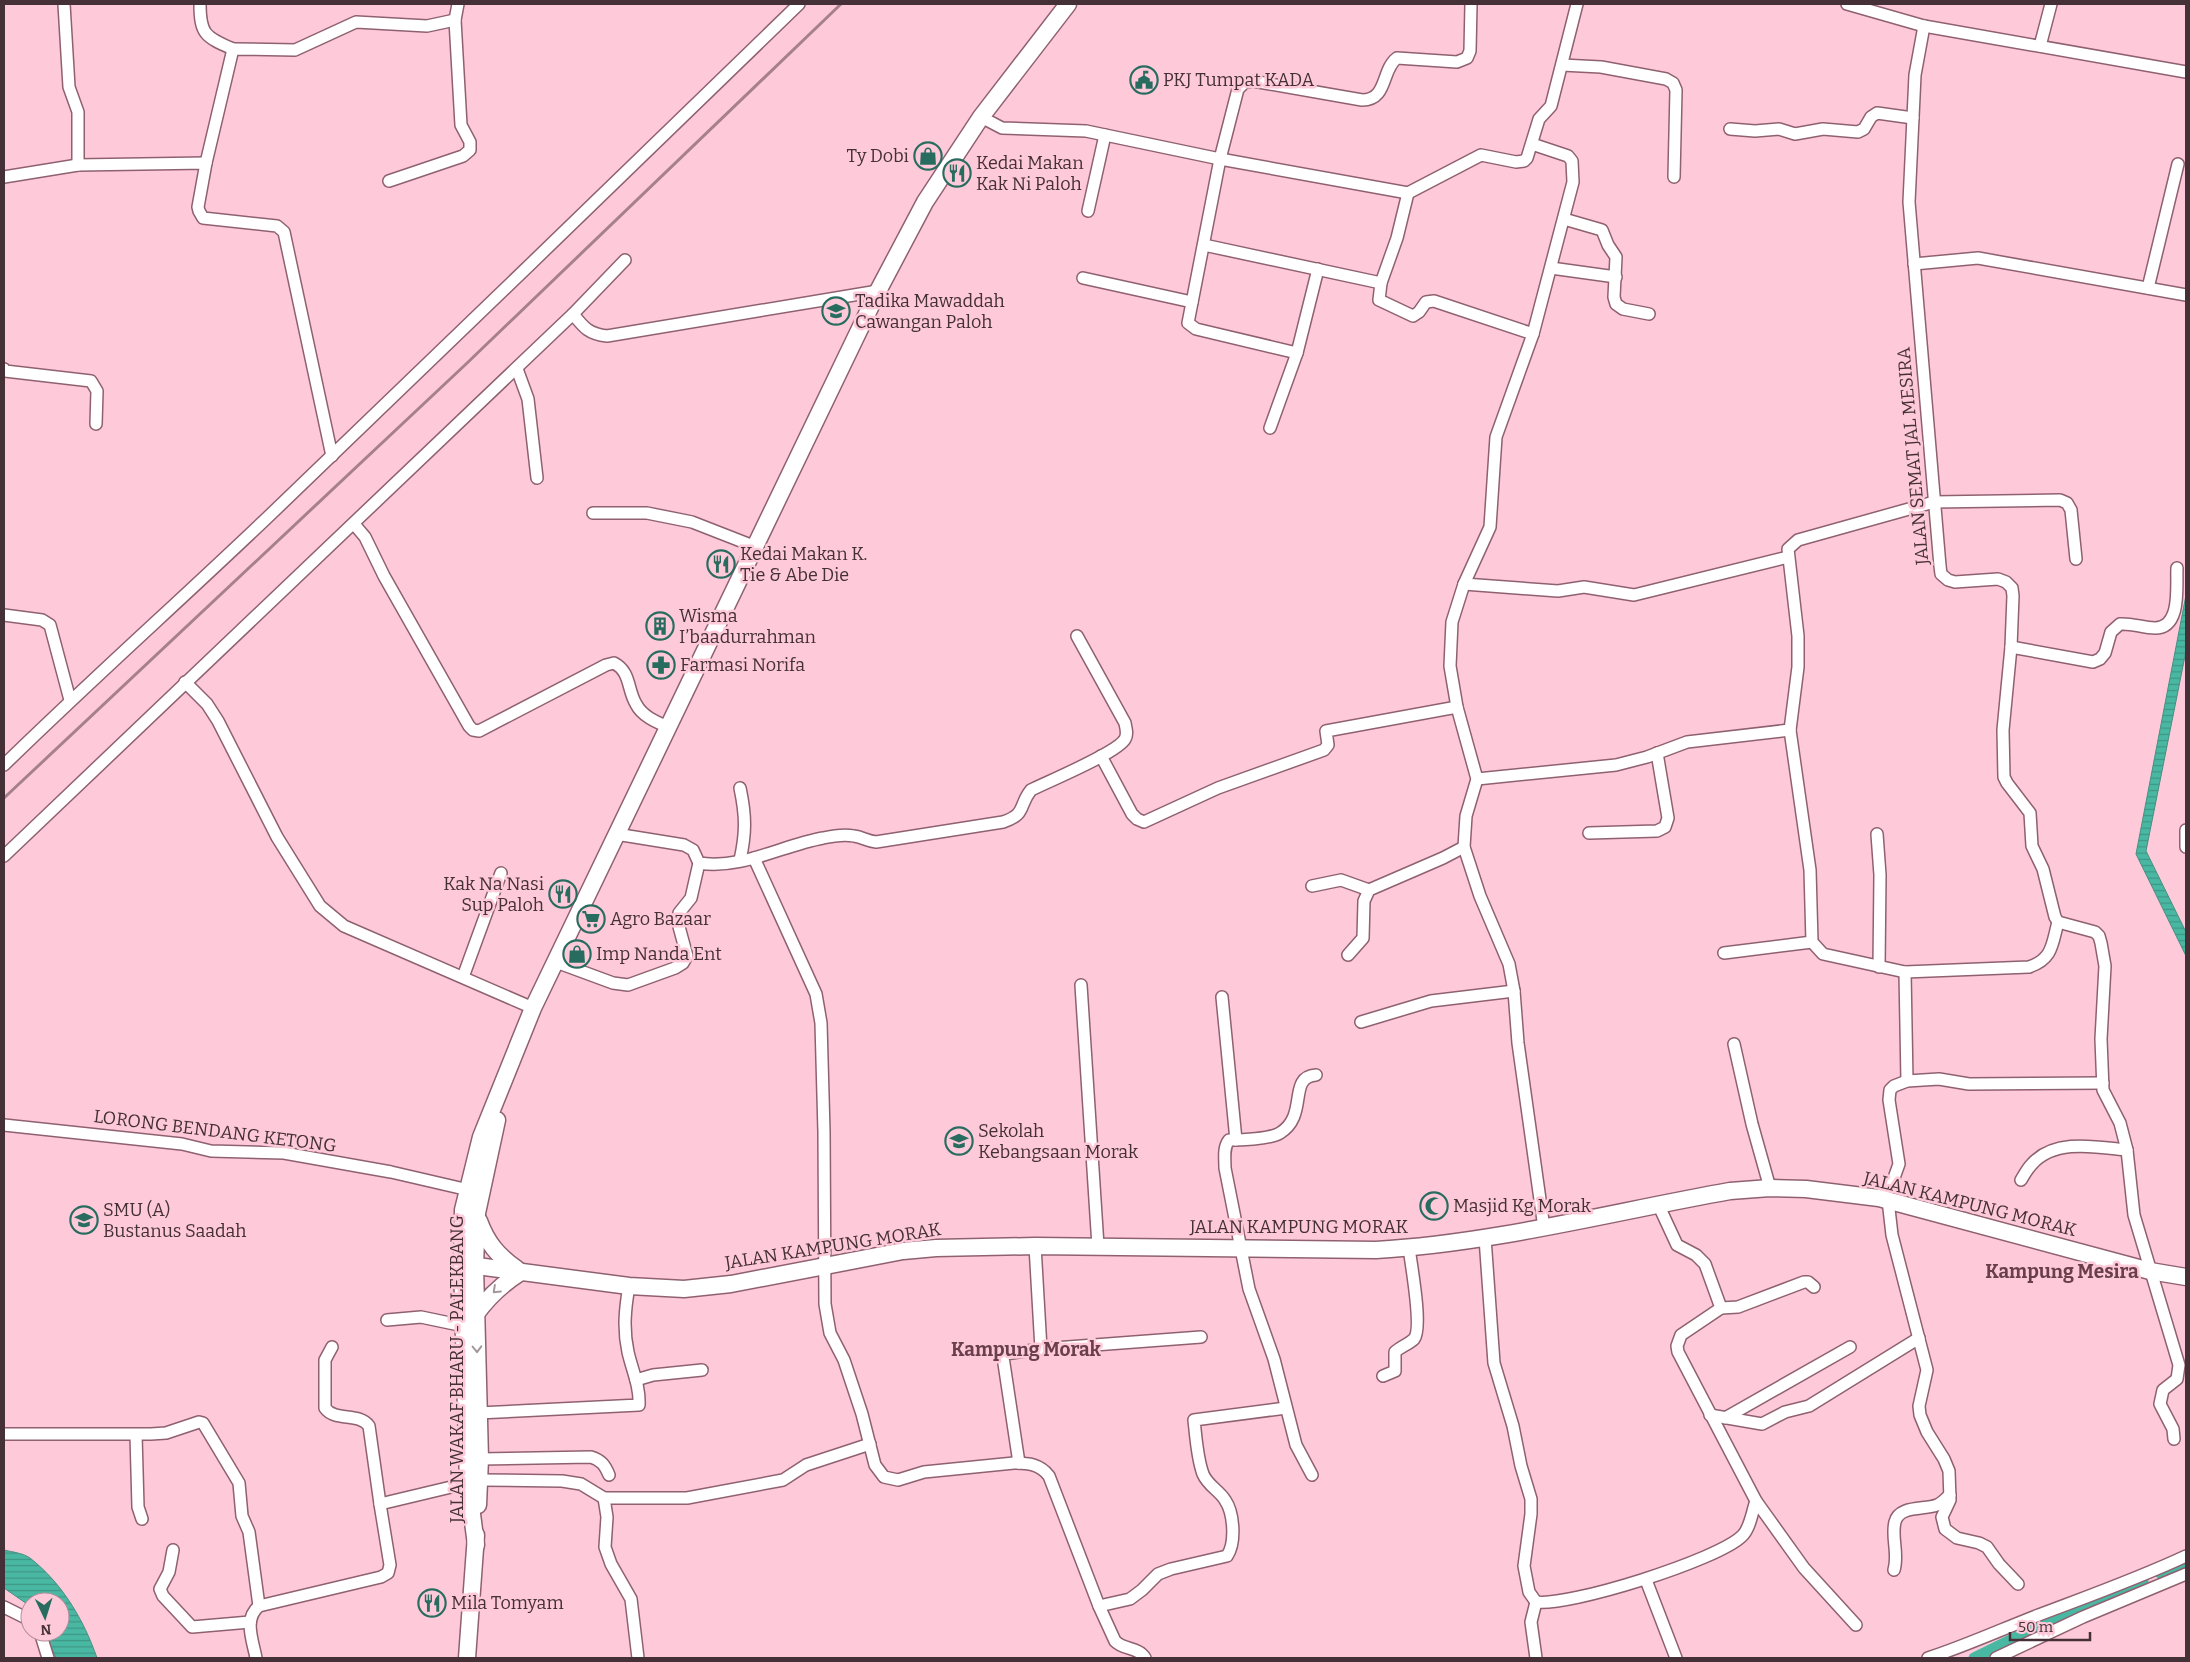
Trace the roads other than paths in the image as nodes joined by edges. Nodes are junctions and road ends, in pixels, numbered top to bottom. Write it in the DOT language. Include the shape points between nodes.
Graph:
graph roads {
  1 [pos="64,4"];
  2 [pos="200,4"];
  3 [pos="458,4"];
  4 [pos="799,4"];
  5 [pos="1068,4"];
  6 [pos="1471,4"];
  7 [pos="1577,4"];
  8 [pos="1847,4"];
  9 [pos="2051,4"];
  10 [pos="456,20"];
  11 [pos="1924,26"];
  12 [pos="2040,46"];
  13 [pos="233,50"];
  14 [pos="1562,65"];
  15 [pos="2186,72"];
  16 [pos="981,117"];
  17 [pos="1913,118"];
  18 [pos="1730,129"];
  19 [pos="1104,134"];
  20 [pos="1532,144"];
  21 [pos="1220,159"];
  22 [pos="206,163"];
  23 [pos="2178,164"];
  24 [pos="78,165"];
  25 [pos="4,177"];
  26 [pos="1674,177"];
  27 [pos="389,181"];
  28 [pos="1408,193"];
  29 [pos="1088,211"];
  30 [pos="1564,219"];
  31 [pos="1204,245"];
  32 [pos="625,260"];
  33 [pos="1914,264"];
  34 [pos="1550,268"];
  35 [pos="1318,269"];
  36 [pos="1616,277"];
  37 [pos="1083,278"];
  38 [pos="1380,282"];
  39 [pos="2148,288"];
  40 [pos="878,290"];
  41 [pos="2186,295"];
  42 [pos="1192,302"];
  43 [pos="573,314"];
  44 [pos="1649,314"];
  45 [pos="1533,334"];
  46 [pos="1297,353"];
  47 [pos="517,369"];
  48 [pos="4,372"];
  49 [pos="96,424"];
  50 [pos="1270,428"];
  51 [pos="332,456"];
  52 [pos="537,478"];
  53 [pos="1934,502"];
  54 [pos="594,513"];
  55 [pos="354,524"];
  56 [pos="756,547"];
  57 [pos="1788,557"];
  58 [pos="2076,559"];
  59 [pos="2177,568"];
  60 [pos="1464,584"];
  61 [pos="4,615"];
  62 [pos="1077,636"];
  63 [pos="2011,647"];
  64 [pos="185,682"];
  65 [pos="70,700"];
  66 [pos="1457,707"];
  67 [pos="668,727"];
  68 [pos="1790,730"];
  69 [pos="1657,753"];
  70 [pos="1102,756"];
  71 [pos="4,765"];
  72 [pos="1477,779"];
  73 [pos="740,788"];
  74 [pos="2186,830"];
  75 [pos="1589,833"];
  76 [pos="616,834"];
  77 [pos="1877,834"];
  78 [pos="1464,847"];
  79 [pos="2186,847"];
  80 [pos="4,856"];
  81 [pos="754,858"];
  82 [pos="740,860"];
  83 [pos="699,864"];
  84 [pos="501,873"];
  85 [pos="1312,886"];
  86 [pos="1369,890"];
  87 [pos="2058,922"];
  88 [pos="1812,942"];
  89 [pos="1724,953"];
  90 [pos="1348,954"];
  91 [pos="556,962"];
  92 [pos="1879,967"];
  93 [pos="1905,972"];
  94 [pos="463,977"];
  95 [pos="1080,985"];
  96 [pos="1514,991"];
  97 [pos="1222,997"];
  98 [pos="534,1008"];
  99 [pos="1361,1022"];
  100 [pos="1734,1044"];
  101 [pos="1316,1075"];
  102 [pos="1907,1081"];
  103 [pos="2103,1082"];
  104 [pos="4,1125"];
  105 [pos="1236,1140"];
  106 [pos="2127,1150"];
  107 [pos="2021,1180"];
  108 [pos="1770,1188"];
  109 [pos="473,1191"];
  110 [pos="1883,1199"];
  111 [pos="1658,1204"];
  112 [pos="477,1213"];
  113 [pos="1544,1228"];
  114 [pos="1484,1238"];
  115 [pos="1035,1246"];
  116 [pos="1098,1246"];
  117 [pos="1241,1248"];
  118 [pos="1409,1248"];
  119 [pos="468,1265"];
  120 [pos="825,1266"];
  121 [pos="2150,1271"];
  122 [pos="520,1272"];
  123 [pos="2186,1277"];
  124 [pos="629,1286"];
  125 [pos="1814,1288"];
  126 [pos="1721,1308"];
  127 [pos="476,1314"];
  128 [pos="387,1320"];
  129 [pos="464,1326"];
  130 [pos="1201,1337"];
  131 [pos="1919,1338"];
  132 [pos="332,1346"];
  133 [pos="1850,1347"];
  134 [pos="1041,1349"];
  135 [pos="2182,1363"];
  136 [pos="702,1370"];
  137 [pos="1383,1376"];
  138 [pos="636,1380"];
  139 [pos="1286,1408"];
  140 [pos="478,1413"];
  141 [pos="1710,1415"];
  142 [pos="1725,1418"];
  143 [pos="4,1434"];
  144 [pos="136,1435"];
  145 [pos="2174,1439"];
  146 [pos="870,1444"];
  147 [pos="480,1459"];
  148 [pos="1019,1463"];
  149 [pos="609,1475"];
  150 [pos="1312,1475"];
  151 [pos="474,1481"];
  152 [pos="1950,1495"];
  153 [pos="604,1498"];
  154 [pos="1756,1501"];
  155 [pos="380,1504"];
  156 [pos="142,1519"];
  157 [pos="173,1550"];
  158 [pos="2186,1556"];
  159 [pos="1894,1570"];
  160 [pos="2170,1573"];
  161 [pos="2186,1574"];
  162 [pos="1646,1580"];
  163 [pos="2018,1584"];
  164 [pos="1536,1602"];
  165 [pos="259,1606"];
  166 [pos="1099,1606"];
  167 [pos="4,1607"];
  168 [pos="20,1615"];
  169 [pos="250,1622"];
  170 [pos="1856,1625"];
  171 [pos="43,1642"];
  172 [pos="48,1658"];
  173 [pos="256,1658"];
  174 [pos="467,1658"];
  175 [pos="638,1658"];
  176 [pos="1146,1658"];
  177 [pos="1536,1658"];
  178 [pos="1676,1658"];
  179 [pos="1928,1658"];
  180 [pos="1996,1658"];
  1 -- 24 [label="street" via="69,87 78,112"];
  2 -- 13 [label="street" via="205,34"];
  3 -- 10 [label="street"];
  4 -- 51 [label="street"];
  5 -- 16 [label="main road, JALAN WAKAF BHARU - PALEKBANG"];
  6 -- 21 [label="street" via="1467,58 1458,62 1397,58 1388,69 1381,90 1370,99 1244,82 1236,94"];
  7 -- 14 [label="street"];
  8 -- 11 [label="street"];
  9 -- 12 [label="street"];
  10 -- 13 [label="street" via="427,26 356,22 295,50"];
  10 -- 27 [label="street" via="461,124 470,142 470,150 463,156"];
  11 -- 12 [label="street"];
  11 -- 17 [label="street, JALAN SEMAT JAL MESIRA" via="1914,75"];
  12 -- 15 [label="street"];
  13 -- 22 [label="street"];
  14 -- 20 [label="street" via="1551,109 1539,119"];
  14 -- 26 [label="street" via="1602,67 1673,83 1676,90"];
  16 -- 19 [label="street" via="1002,128"];
  16 -- 40 [label="main road, JALAN WAKAF BHARU - PALEKBANG" via="925,202"];
  17 -- 18 [label="street" via="1877,114 1858,132 1823,129 1794,134 1779,129 1755,132"];
  17 -- 33 [label="street, JALAN SEMAT JAL MESIRA" via="1909,202"];
  19 -- 21 [label="street"];
  19 -- 29 [label="street"];
  20 -- 28 [label="street" via="1524,160 1516,162 1481,155"];
  20 -- 30 [label="street" via="1565,154 1572,162 1573,182"];
  21 -- 28 [label="street"];
  21 -- 31 [label="street"];
  22 -- 24 [label="street"];
  22 -- 51 [label="street" via="198,207 203,218 277,226 284,232"];
  23 -- 39 [label="street"];
  24 -- 25 [label="street"];
  28 -- 38 [label="street" via="1397,238"];
  30 -- 34 [label="street"];
  30 -- 36 [label="street" via="1602,230 1616,257"];
  31 -- 35 [label="street"];
  31 -- 42 [label="street"];
  32 -- 43 [label="street"];
  33 -- 39 [label="street" via="1978,258"];
  33 -- 53 [label="street, JALAN SEMAT JAL MESIRA"];
  34 -- 36 [label="street"];
  34 -- 45 [label="street"];
  35 -- 38 [label="street"];
  35 -- 46 [label="street"];
  36 -- 44 [label="street" via="1616,304"];
  37 -- 42 [label="street"];
  38 -- 45 [label="street" via="1379,300 1410,316 1417,315 1426,302 1434,301"];
  39 -- 41 [label="street"];
  40 -- 43 [label="street" via="607,336 584,328"];
  40 -- 56 [label="main road, JALAN WAKAF BHARU - PALEKBANG"];
  42 -- 46 [label="street" via="1188,319 1191,327"];
  43 -- 47 [label="street"];
  45 -- 60 [label="street" via="1496,437 1490,527"];
  46 -- 50 [label="street"];
  47 -- 52 [label="street" via="528,399"];
  47 -- 55 [label="street"];
  48 -- 49 [label="street" via="91,381 97,392"];
  51 -- 65 [label="street" via="164,616"];
  53 -- 57 [label="street" via="1798,540 1788,549"];
  53 -- 58 [label="street" via="2064,500 2071,510"];
  53 -- 63 [label="street, JALAN SEMAT JAL MESIRA" via="1942,574 1955,582 1998,579 2012,588"];
  54 -- 56 [label="street" via="647,513 692,522"];
  55 -- 64 [label="street"];
  55 -- 67 [label="street" via="365,537 473,730 480,731 614,663 627,675 636,705 650,718"];
  56 -- 67 [label="main road, JALAN WAKAF BHARU - PALEKBANG"];
  57 -- 60 [label="street" via="1634,595 1584,588 1558,592"];
  57 -- 68 [label="street" via="1798,636 1798,668"];
  59 -- 63 [label="street" via="2176,609 2170,622 2154,628 2120,624 2111,632 2100,658 2087,662"];
  60 -- 66 [label="street" via="1452,622 1450,666"];
  61 -- 65 [label="street" via="42,620 50,625"];
  62 -- 70 [label="street" via="1127,731 1125,739"];
  63 -- 87 [label="street, JALAN SEMAT JAL MESIRA" via="2003,730 2005,779 2030,813 2032,846 2043,869 2052,912"];
  64 -- 80 [label="street"];
  64 -- 94 [label="street" via="207,704 218,722 277,838 320,906 344,926"];
  65 -- 71 [label="street"];
  66 -- 70 [label="street" via="1326,731 1328,745 1324,750 1218,788 1144,822 1132,814"];
  66 -- 72 [label="street"];
  67 -- 76 [label="main road, JALAN WAKAF BHARU - PALEKBANG"];
  68 -- 69 [label="street" via="1687,742"];
  68 -- 88 [label="street" via="1810,870"];
  69 -- 72 [label="street" via="1616,765"];
  69 -- 75 [label="street" via="1668,818 1665,827 1657,832"];
  70 -- 81 [label="street" via="1031,790 1018,815 1003,822 876,842 855,836 822,838"];
  72 -- 78 [label="street" via="1466,816"];
  73 -- 82 [label="street" via="745,836"];
  74 -- 79 [label="street"];
  76 -- 83 [label="street" via="684,845 692,850"];
  76 -- 91 [label="main road, JALAN WAKAF BHARU - PALEKBANG"];
  77 -- 92 [label="street"];
  78 -- 86 [label="street"];
  78 -- 96 [label="street" via="1480,896 1504,948"];
  81 -- 82 [label="street"];
  81 -- 120 [label="street" via="816,994 822,1023"];
  82 -- 83 [label="street"];
  83 -- 91 [label="street" via="690,898 679,913 678,923 687,956 683,963 636,983 621,985"];
  84 -- 94 [label="street"];
  85 -- 86 [label="street" via="1341,880"];
  86 -- 90 [label="street" via="1364,901 1363,938"];
  87 -- 93 [label="street" via="2050,954 2043,962 2029,967"];
  87 -- 103 [label="street" via="2095,932 2101,943 2105,966 2101,1039"];
  88 -- 89 [label="street"];
  88 -- 92 [label="street" via="1823,954"];
  91 -- 98 [label="main road, JALAN WAKAF BHARU - PALEKBANG"];
  92 -- 93 [label="street"];
  93 -- 102 [label="street"];
  94 -- 98 [label="street"];
  95 -- 116 [label="street"];
  96 -- 99 [label="street" via="1431,1001"];
  96 -- 113 [label="street" via="1518,1043"];
  97 -- 105 [label="street"];
  98 -- 109 [label="main road, JALAN WAKAF BHARU - PALEKBANG" via="507,1076"];
  100 -- 108 [label="street"];
  101 -- 105 [label="street" via="1301,1081 1295,1116 1279,1134"];
  102 -- 103 [label="street" via="1939,1079 2003,1085"];
  102 -- 110 [label="street" via="1894,1086 1889,1094 1899,1164"];
  103 -- 106 [label="street" via="2103,1090 2120,1123"];
  104 -- 109 [label="street, LORONG BENDANG KETONG" via="182,1144 212,1152 284,1153"];
  105 -- 117 [label="street" via="1229,1140 1224,1154"];
  106 -- 107 [label="street" via="2062,1147 2033,1162"];
  106 -- 121 [label="street" via="2134,1215"];
  108 -- 110 [label="main road, JALAN KAMPUNG MORAK"];
  108 -- 111 [label="main road, JALAN KAMPUNG MORAK" via="1730,1191"];
  109 -- 112 [label="main road, JALAN WAKAF BHARU - PALEKBANG"];
  109 -- 119 [label="main road, JALAN WAKAF BHARU - PALEKBANG" via="463,1210"];
  110 -- 121 [label="main road, JALAN KAMPUNG MORAK"];
  110 -- 131 [label="street"];
  111 -- 113 [label="main road, JALAN KAMPUNG MORAK"];
  111 -- 126 [label="street" via="1677,1245 1696,1255 1704,1264"];
  112 -- 119 [label="main road, JALAN WAKAF BHARU - PALEKBANG"];
  112 -- 122 [label="main road" via="485,1237 500,1258"];
  113 -- 114 [label="main road, JALAN KAMPUNG MORAK"];
  114 -- 118 [label="main road, JALAN KAMPUNG MORAK"];
  114 -- 164 [label="street" via="1494,1363 1531,1499 1524,1566 1529,1592"];
  115 -- 116 [label="main road, JALAN KAMPUNG MORAK"];
  115 -- 120 [label="main road, JALAN KAMPUNG MORAK" via="936,1248"];
  115 -- 134 [label="street"];
  116 -- 117 [label="main road, JALAN KAMPUNG MORAK"];
  117 -- 118 [label="main road, JALAN KAMPUNG MORAK"];
  117 -- 139 [label="street" via="1249,1289 1274,1359"];
  118 -- 137 [label="street" via="1417,1306 1416,1333 1414,1339 1396,1350 1395,1371"];
  119 -- 122 [label="main road, JALAN KAMPUNG MORAK"];
  119 -- 127 [label="main road, JALAN WAKAF BHARU - PALEKBANG"];
  119 -- 129 [label="main road, JALAN WAKAF BHARU - PALEKBANG"];
  120 -- 124 [label="main road, JALAN KAMPUNG MORAK" via="706,1287"];
  120 -- 146 [label="street" via="825,1304 830,1333 844,1360"];
  121 -- 123 [label="main road, JALAN KAMPUNG MORAK"];
  121 -- 135 [label="street"];
  122 -- 124 [label="main road, JALAN KAMPUNG MORAK"];
  122 -- 127 [label="main road, one-way" via="488,1297"];
  124 -- 138 [label="street" via="624,1313 628,1351"];
  125 -- 126 [label="street" via="1804,1282 1738,1307"];
  126 -- 141 [label="street" via="1680,1334 1677,1346"];
  127 -- 140 [label="main road, JALAN WAKAF BHARU - PALEKBANG, one-way"];
  128 -- 129 [label="street" via="421,1317"];
  129 -- 151 [label="main road, JALAN WAKAF BHARU - PALEKBANG"];
  130 -- 134 [label="street"];
  131 -- 142 [label="street" via="1807,1407 1785,1412 1760,1424"];
  131 -- 152 [label="street" via="1927,1370 1920,1415 1947,1466"];
  132 -- 155 [label="street" via="325,1360 325,1408 331,1414 363,1420 369,1426"];
  133 -- 142 [label="street"];
  134 -- 148 [label="street" via="1003,1355"];
  135 -- 145 [label="street" via="2177,1379 2163,1390 2160,1404 2173,1429"];
  136 -- 138 [label="street"];
  138 -- 140 [label="street" via="639,1404"];
  139 -- 150 [label="street" via="1296,1445"];
  139 -- 166 [label="street" via="1194,1420 1204,1477 1229,1507 1232,1550 1227,1556 1158,1574 1130,1598"];
  140 -- 147 [label="main road, JALAN WAKAF BHARU - PALEKBANG"];
  141 -- 142 [label="street"];
  141 -- 154 [label="street"];
  143 -- 144 [label="street"];
  144 -- 156 [label="street" via="138,1507"];
  144 -- 165 [label="street" via="203,1423 238,1483"];
  146 -- 148 [label="street" via="879,1472 890,1479 898,1480 924,1472"];
  146 -- 153 [label="street" via="806,1465 783,1480 687,1498"];
  147 -- 149 [label="street" via="591,1457 598,1459"];
  147 -- 151 [label="main road, JALAN WAKAF BHARU - PALEKBANG"];
  148 -- 166 [label="street" via="1038,1466 1049,1476"];
  151 -- 153 [label="street" via="562,1481 582,1484"];
  151 -- 155 [label="street"];
  151 -- 174 [label="main road, JALAN WAKAF BHARU - PALEKBANG" via="476,1545"];
  152 -- 159 [label="street" via="1938,1505 1920,1507 1896,1518 1897,1560"];
  152 -- 163 [label="street" via="1942,1517 1944,1529 1960,1540 1987,1547"];
  153 -- 175 [label="street" via="607,1517 605,1547 611,1564 632,1599"];
  154 -- 162 [label="street" via="1743,1535 1732,1544"];
  154 -- 170 [label="street" via="1804,1568"];
  155 -- 165 [label="street" via="390,1565 385,1575"];
  157 -- 169 [label="street" via="169,1572 160,1589 188,1624 198,1627"];
  158 -- 160 [label="street"];
  160 -- 161 [label="street"];
  160 -- 179 [label="street" via="2033,1617"];
  160 -- 180 [label="street"];
  162 -- 164 [label="street" via="1553,1602"];
  162 -- 178 [label="street"];
  164 -- 177 [label="street" via="1531,1622"];
  165 -- 169 [label="street"];
  166 -- 176 [label="street" via="1116,1642 1142,1653"];
  167 -- 168 [label="street"];
  169 -- 173 [label="street"];
  171 -- 172 [label="street"];
}
